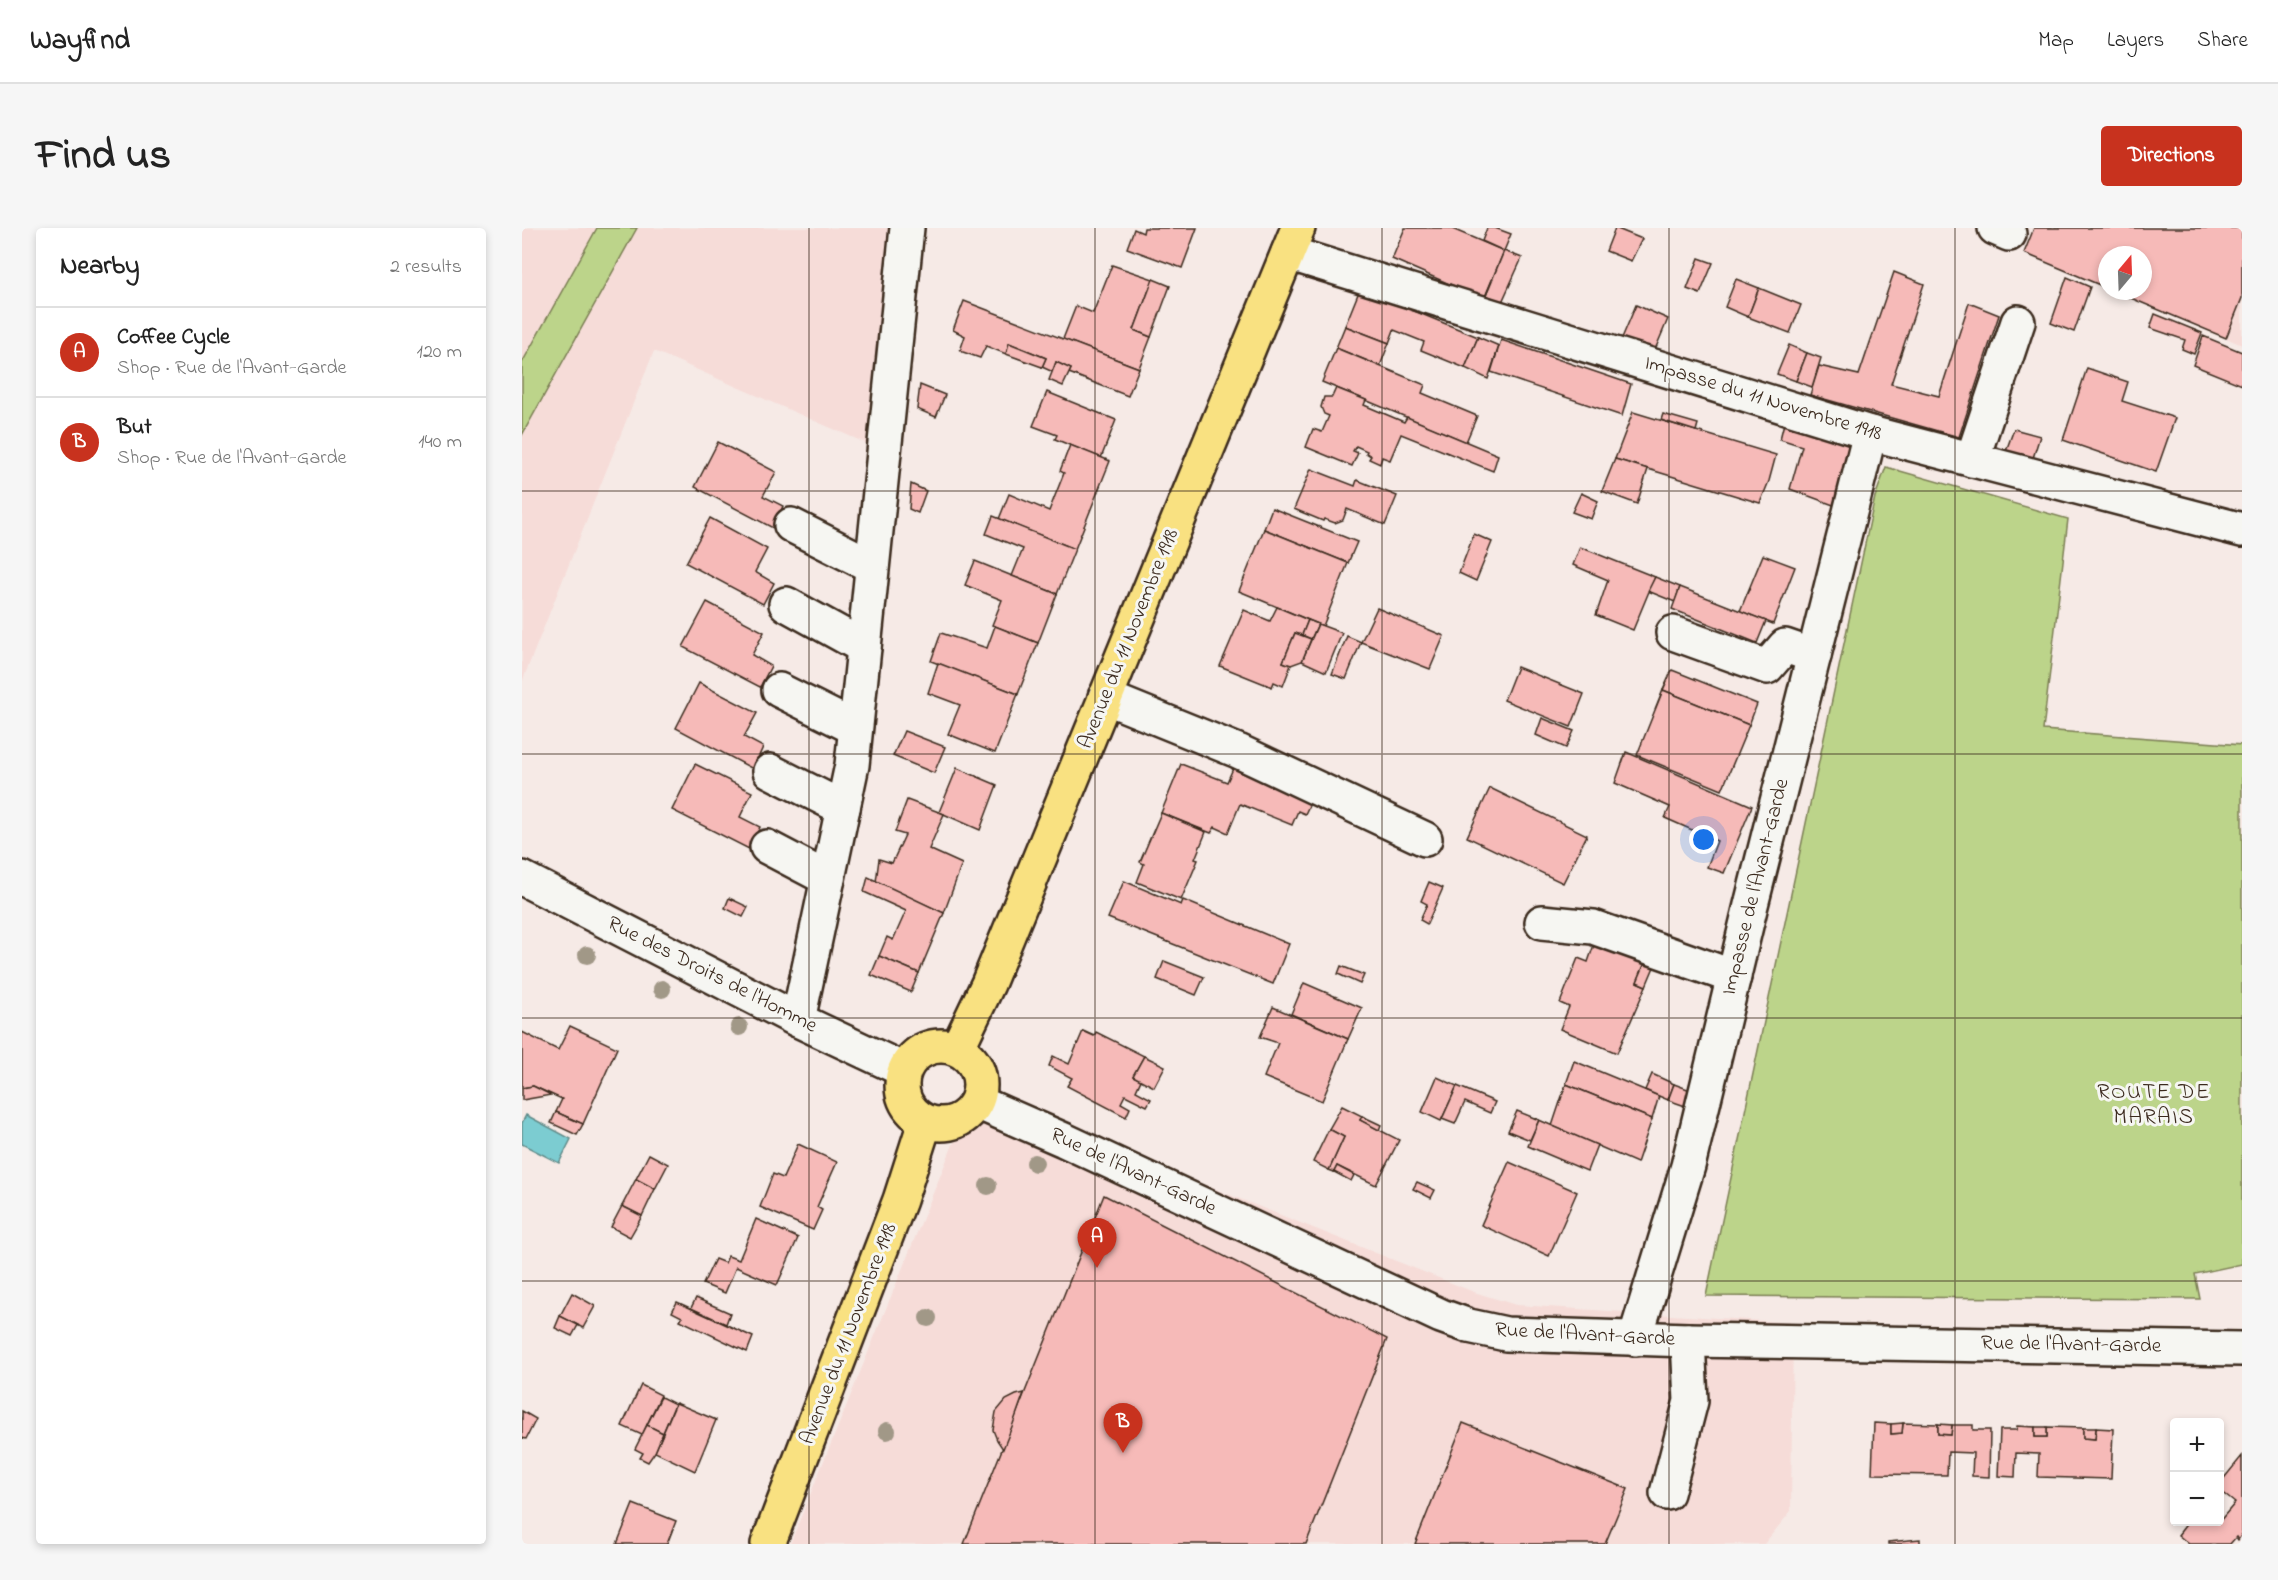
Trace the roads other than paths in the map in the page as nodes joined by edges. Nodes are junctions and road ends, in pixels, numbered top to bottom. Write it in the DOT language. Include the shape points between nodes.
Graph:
graph roads {
  1 [pos="906,228"];
  2 [pos="1293,240"];
  3 [pos="2018,322"];
  4 [pos="1870,433"];
  5 [pos="1972,460"];
  6 [pos="791,525"];
  7 [pos="2242,530"];
  8 [pos="872,566"];
  9 [pos="786,604"];
  10 [pos="1673,633"];
  11 [pos="864,646"];
  12 [pos="1814,656"];
  13 [pos="779,690"];
  14 [pos="1105,697"];
  15 [pos="855,728"];
  16 [pos="770,771"];
  17 [pos="843,808"];
  18 [pos="1425,839"];
  19 [pos="767,847"];
  20 [pos="522,878"];
  21 [pos="828,879"];
  22 [pos="1542,922"];
  23 [pos="1734,977"];
  24 [pos="798,1020"];
  25 [pos="957,1049"];
  26 [pos="904,1070"];
  27 [pos="977,1102"];
  28 [pos="925,1122"];
  29 [pos="1635,1339"];
  30 [pos="1688,1340"];
  31 [pos="2242,1349"];
  32 [pos="1667,1493"];
  33 [pos="768,1544"];
  1 -- 8 [label="street"];
  2 -- 4 [label="street, Impasse du 11 Novembre 1918"];
  2 -- 14 [label="main road, Avenue du 11 Novembre 1918"];
  3 -- 5 [label="street"];
  4 -- 5 [label="street, Impasse du 11 Novembre 1918"];
  4 -- 12 [label="street, Impasse de l'Avant-Garde"];
  5 -- 7 [label="street, Impasse du 11 Novembre 1918"];
  6 -- 8 [label="street"];
  8 -- 11 [label="street"];
  9 -- 11 [label="street"];
  10 -- 12 [label="street" via="1767,667 1785,646"];
  11 -- 15 [label="street"];
  12 -- 23 [label="street, Impasse de l'Avant-Garde"];
  13 -- 15 [label="street"];
  14 -- 18 [label="street" via="1238,751"];
  14 -- 25 [label="main road, Avenue du 11 Novembre 1918"];
  15 -- 17 [label="street"];
  16 -- 17 [label="street"];
  17 -- 21 [label="street"];
  19 -- 21 [label="street"];
  20 -- 24 [label="street, Rue des Droits de l'Homme"];
  21 -- 24 [label="street"];
  22 -- 23 [label="street" via="1593,927"];
  23 -- 29 [label="street, Impasse de l'Avant-Garde" via="1688,1166"];
  24 -- 26 [label="street, Rue des Droits de l'Homme"];
  25 -- 26 [label="main road" via="926,1049 911,1059"];
  25 -- 27 [label="main road" via="975,1065 980,1077"];
  26 -- 28 [label="main road" via="904,1100 916,1117"];
  27 -- 28 [label="main road" via="961,1120 937,1125"];
  27 -- 29 [label="street, Rue de l'Avant-Garde" via="1441,1316 1506,1334"];
  28 -- 33 [label="main road, Avenue du 11 Novembre 1918" via="900,1200"];
  29 -- 30 [label="street, Rue de l'Avant-Garde"];
  30 -- 31 [label="street, Rue de l'Avant-Garde"];
  30 -- 32 [label="street" via="1691,1401"];
}
